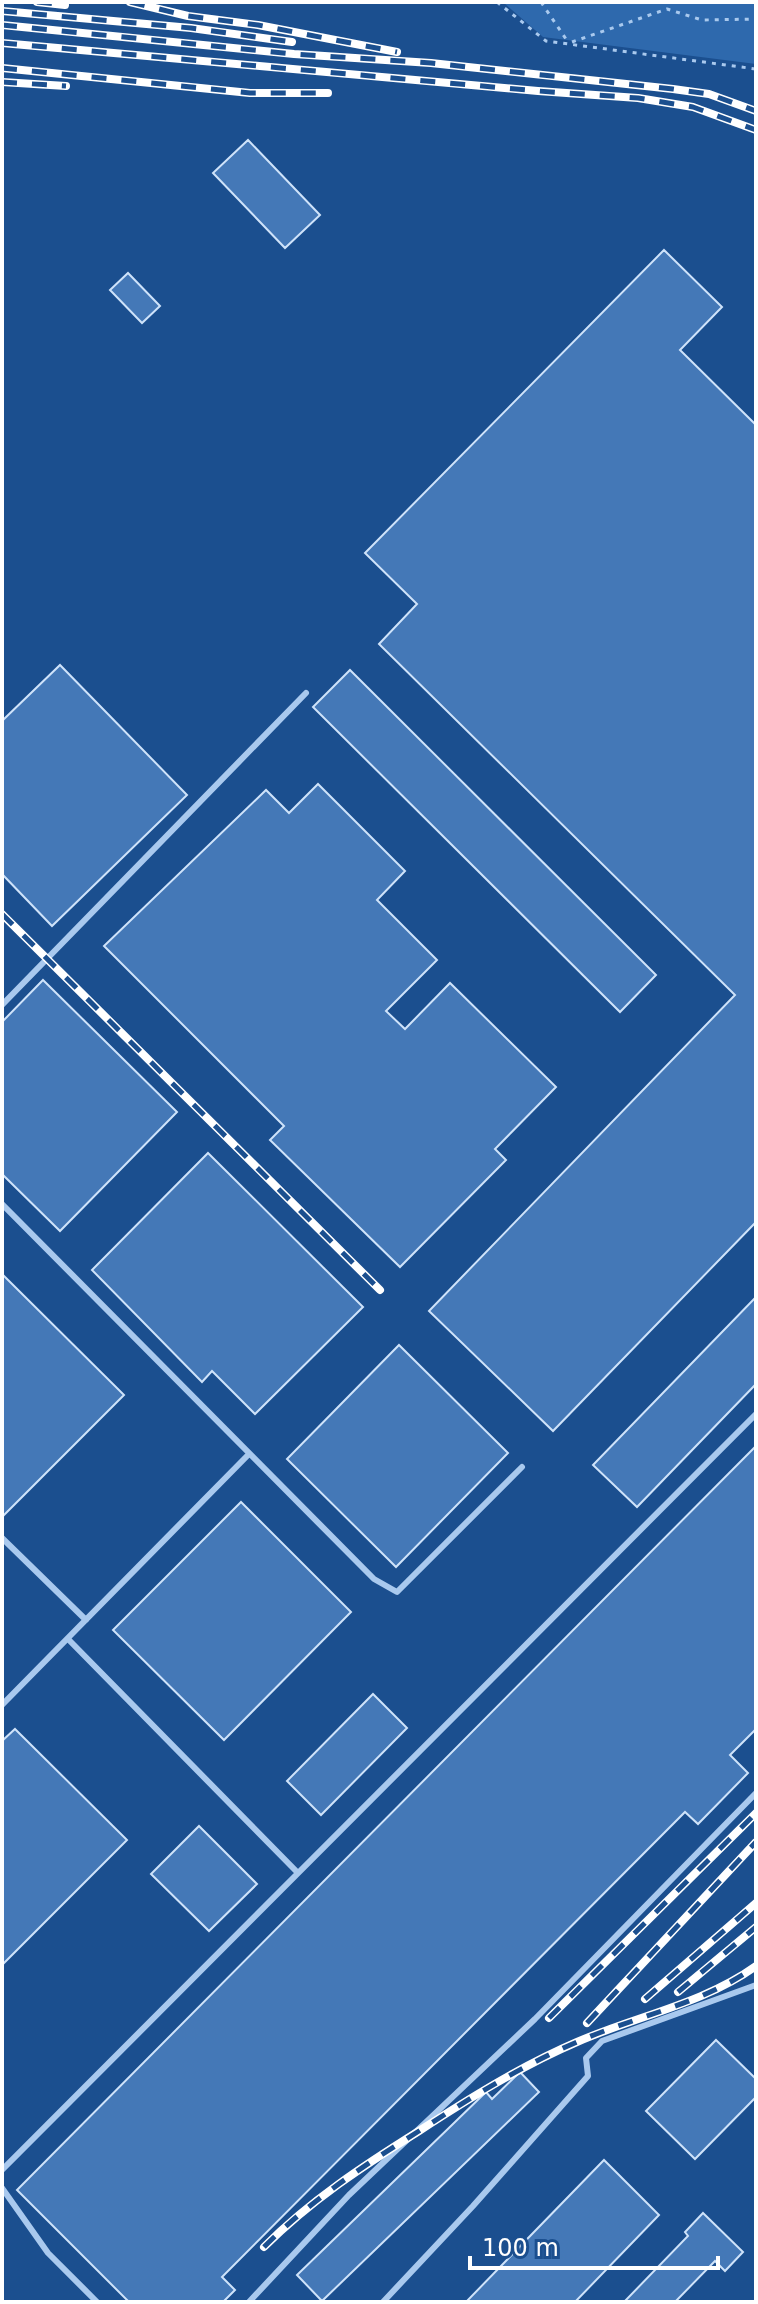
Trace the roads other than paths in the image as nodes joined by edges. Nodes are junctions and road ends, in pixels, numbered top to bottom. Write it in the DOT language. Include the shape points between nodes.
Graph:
graph roads {
  1 [pos="306,693"];
  2 [pos="2,1005"];
  3 [pos="2,1204"];
  4 [pos="756,1414"];
  5 [pos="248,1455"];
  6 [pos="522,1467"];
  7 [pos="2,1538"];
  8 [pos="86,1620"];
  9 [pos="68,1639"];
  10 [pos="2,1705"];
  11 [pos="756,1793"];
  12 [pos="298,1873"];
  13 [pos="756,1985"];
  14 [pos="2,2170"];
  15 [pos="2,2188"];
  16 [pos="97,2302"];
  17 [pos="249,2302"];
  18 [pos="383,2302"];
  1 -- 2 [label="lane"];
  3 -- 5 [label="lane"];
  4 -- 12 [label="lane"];
  5 -- 6 [label="lane" via="374,1579 397,1592"];
  5 -- 8 [label="lane"];
  7 -- 8 [label="lane"];
  8 -- 9 [label="lane"];
  9 -- 10 [label="lane"];
  9 -- 12 [label="lane"];
  11 -- 17 [label="lane" via="535,2019 349,2195"];
  12 -- 14 [label="lane"];
  13 -- 18 [label="lane" via="602,2041 586,2058 588,2076"];
  15 -- 16 [label="lane" via="48,2253"];
}
